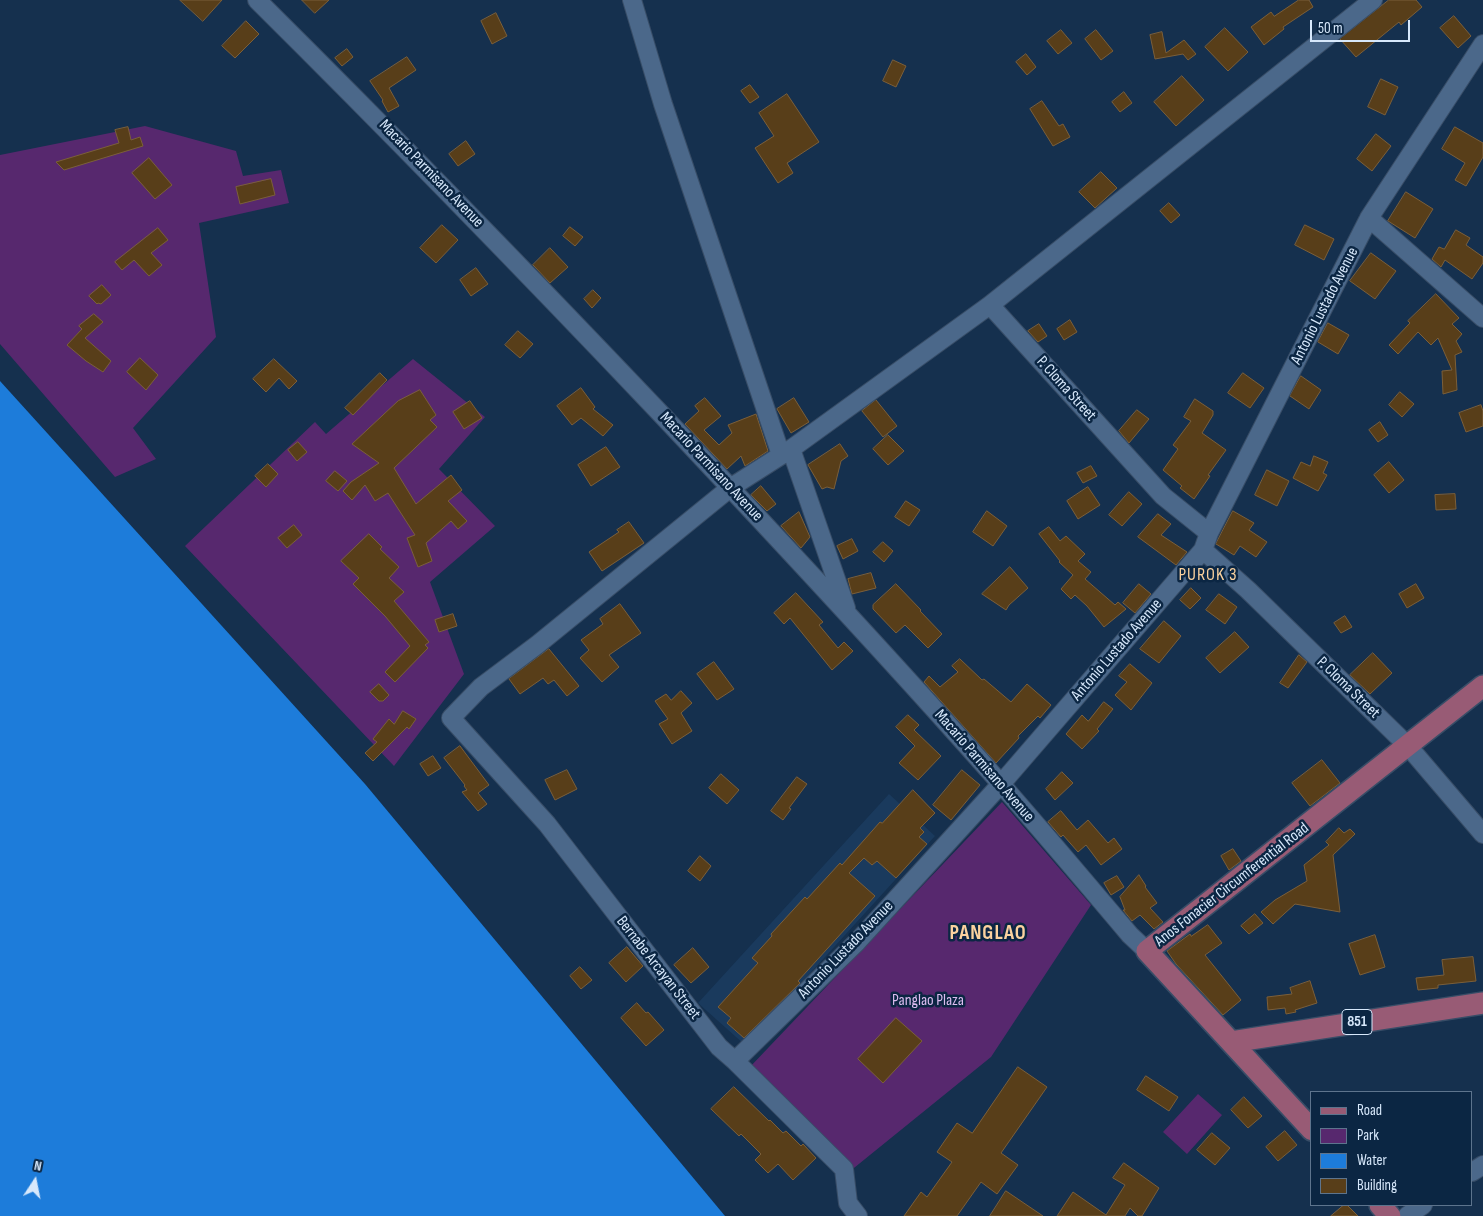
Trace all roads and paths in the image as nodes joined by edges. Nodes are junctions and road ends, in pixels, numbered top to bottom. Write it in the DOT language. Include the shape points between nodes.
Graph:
graph roads {
  1 [pos="257,0"];
  2 [pos="632,0"];
  3 [pos="1373,0"];
  4 [pos="1483,44"];
  5 [pos="1369,218"];
  6 [pos="990,305"];
  7 [pos="1483,318"];
  8 [pos="786,452"];
  9 [pos="730,488"];
  10 [pos="1209,534"];
  11 [pos="1203,550"];
  12 [pos="848,614"];
  13 [pos="1483,686"];
  14 [pos="1408,746"];
  15 [pos="1001,784"];
  16 [pos="1483,834"];
  17 [pos="1147,952"];
  18 [pos="1483,1003"];
  19 [pos="1231,1042"];
  20 [pos="735,1061"];
  21 [pos="1310,1128"];
  22 [pos="1381,1206"];
  23 [pos="1422,1206"];
  24 [pos="858,1216"];
  25 [pos="1390,1216"];
  26 [pos="1407,1216"];
  1 -- 9 [label="street, Macario Parmisano Avenue" via="386,128"];
  2 -- 8 [label="street" via="663,104"];
  3 -- 6 [label="street"];
  4 -- 5 [label="street, Antonio Lustado Avenue"];
  5 -- 7 [label="street"];
  5 -- 10 [label="street, Antonio Lustado Avenue"];
  6 -- 8 [label="street"];
  6 -- 10 [label="street, P. Cloma Street" via="1163,496"];
  8 -- 9 [label="street"];
  8 -- 12 [label="street"];
  9 -- 12 [label="street, Macario Parmisano Avenue"];
  9 -- 20 [label="street, Bernabe Arcayan Street" via="481,687 452,718 547,824 719,1047"];
  10 -- 11 [label="street, Antonio Lustado Avenue"];
  11 -- 14 [label="street, P. Cloma Street"];
  11 -- 15 [label="street, Antonio Lustado Avenue"];
  12 -- 15 [label="street, Macario Parmisano Avenue"];
  13 -- 14 [label="main road, Anos Fonacier Circumferential Road"];
  14 -- 16 [label="street, P. Cloma Street"];
  14 -- 17 [label="main road, Anos Fonacier Circumferential Road"];
  15 -- 17 [label="street, Macario Parmisano Avenue"];
  15 -- 20 [label="street, Antonio Lustado Avenue" via="857,942"];
  17 -- 19 [label="main road, Anos Fonacier Circumferential Road"];
  18 -- 19 [label="main road, 851"];
  19 -- 21 [label="main road, Anos Fonacier Circumferential Road"];
  20 -- 24 [label="street, Bernabe Arcayan Street" via="844,1169 848,1203"];
  22 -- 25 [label="main road"];
  23 -- 26 [label="street"];
}
